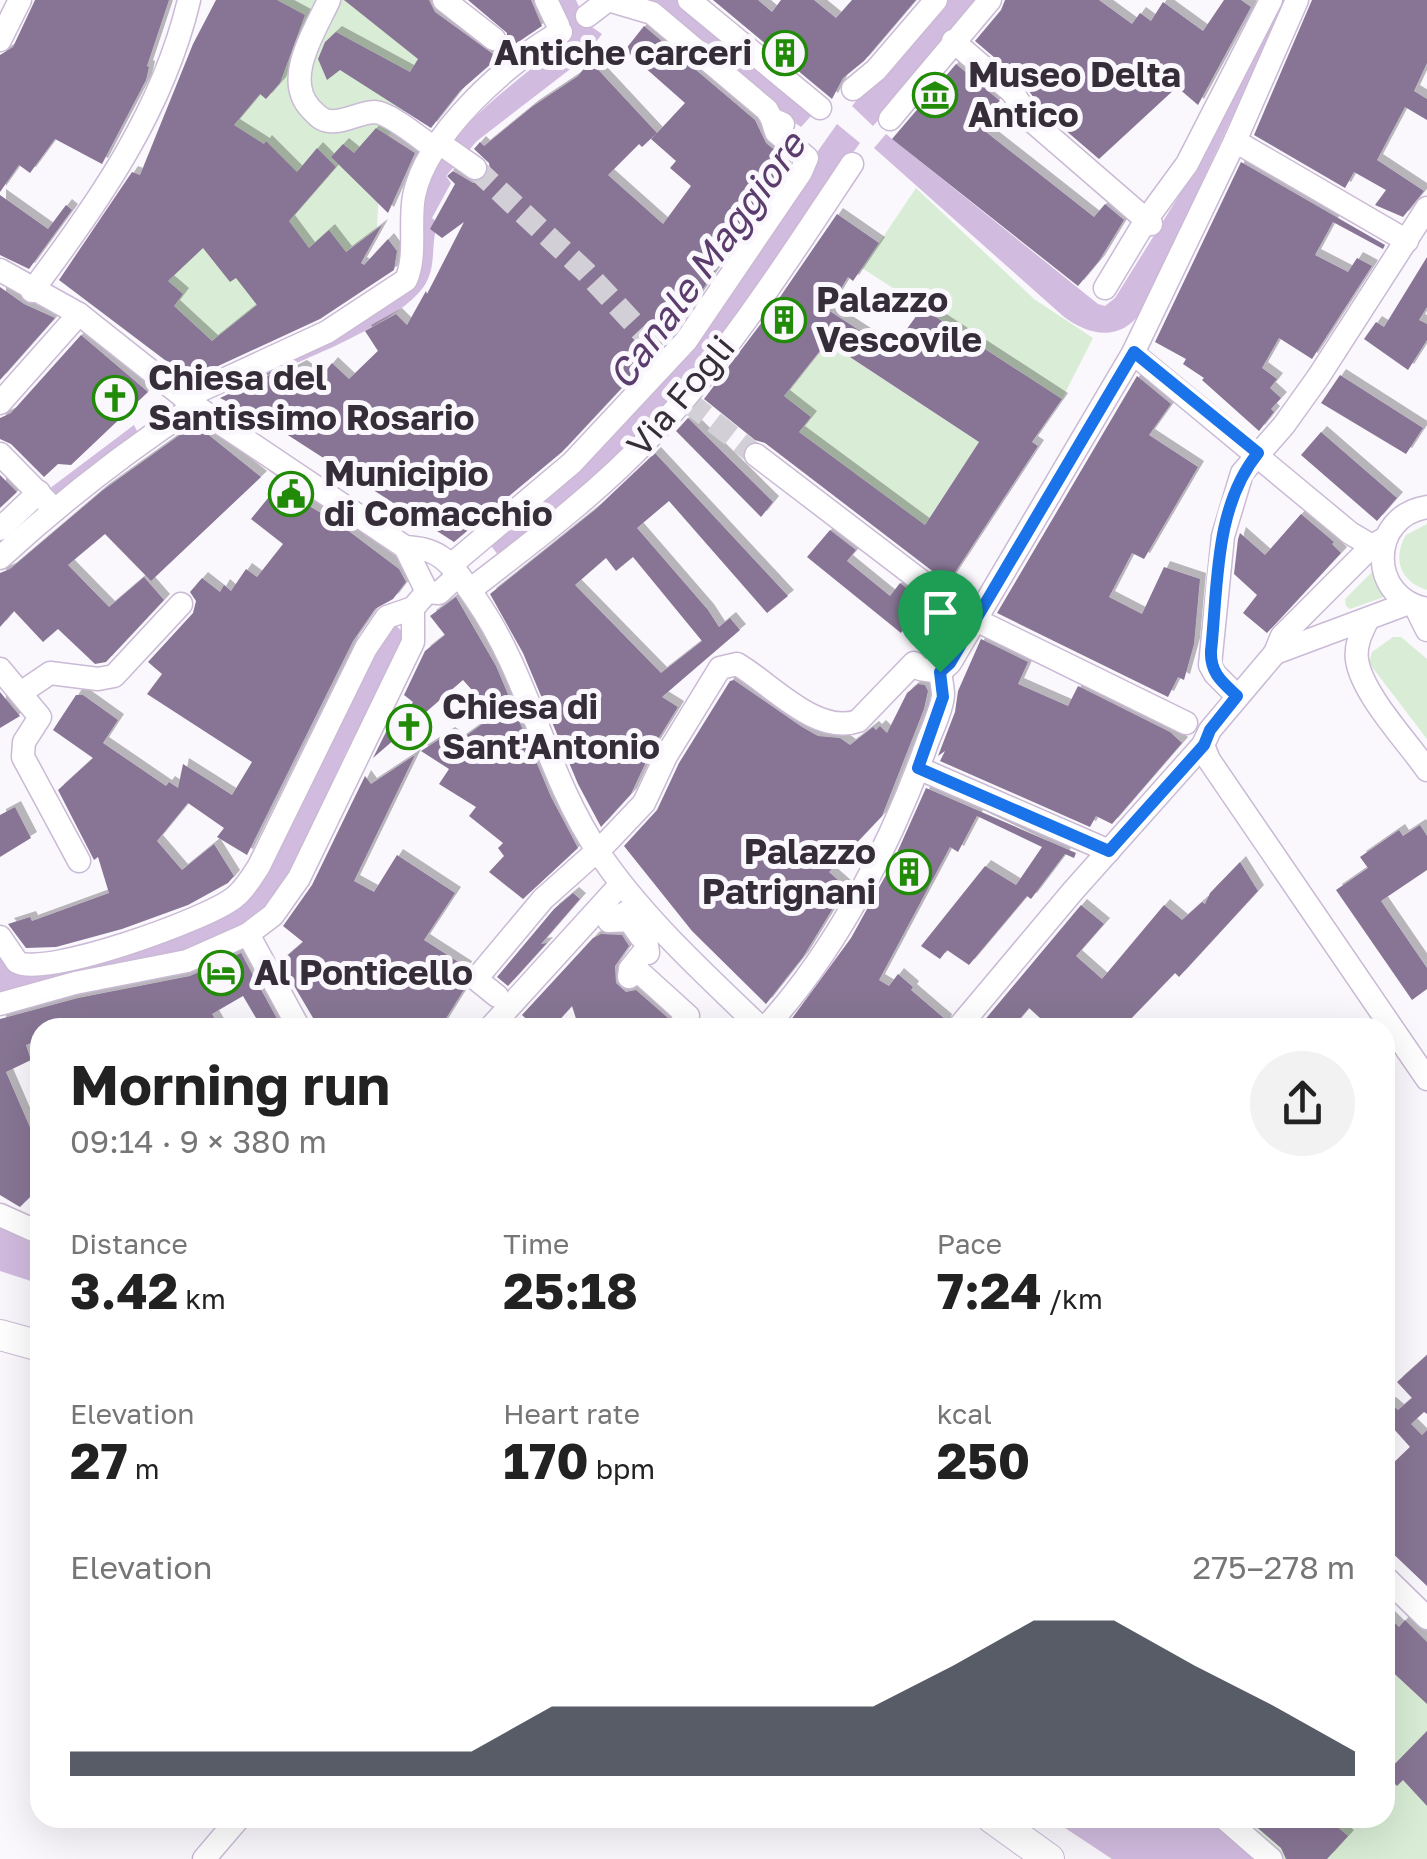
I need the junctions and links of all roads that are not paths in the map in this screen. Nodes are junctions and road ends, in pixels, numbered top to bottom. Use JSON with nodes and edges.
{"nodes":[{"id":1,"x":20,"y":0,"type":"edge"},
{"id":2,"x":189,"y":0,"type":"edge"},
{"id":3,"x":206,"y":0,"type":"edge"},
{"id":4,"x":329,"y":0,"type":"edge"},
{"id":5,"x":444,"y":0,"type":"edge"},
{"id":6,"x":546,"y":0,"type":"edge"},
{"id":7,"x":689,"y":0,"type":"edge"},
{"id":8,"x":936,"y":0,"type":"edge"},
{"id":9,"x":990,"y":0,"type":"edge"},
{"id":10,"x":1271,"y":0,"type":"edge"},
{"id":11,"x":1297,"y":0,"type":"edge"},
{"id":12,"x":587,"y":16,"type":"dead end"},
{"id":13,"x":180,"y":38,"type":"junction"},
{"id":14,"x":494,"y":39,"type":"dead end"},
{"id":15,"x":0,"y":40,"type":"edge"},
{"id":16,"x":953,"y":40,"type":"junction"},
{"id":17,"x":853,"y":89,"type":"dead end"},
{"id":18,"x":1236,"y":101,"type":"junction"},
{"id":19,"x":820,"y":108,"type":"dead end"},
{"id":20,"x":890,"y":119,"type":"dead end"},
{"id":21,"x":1235,"y":141,"type":"junction"},
{"id":22,"x":436,"y":145,"type":"junction"},
{"id":23,"x":852,"y":164,"type":"dead end"},
{"id":24,"x":475,"y":168,"type":"tunnel mouth"},
{"id":25,"x":1427,"y":208,"type":"edge"},
{"id":26,"x":1149,"y":222,"type":"junction"},
{"id":27,"x":1408,"y":241,"type":"junction"},
{"id":28,"x":0,"y":270,"type":"edge"},
{"id":29,"x":1105,"y":288,"type":"dead end"},
{"id":30,"x":32,"y":291,"type":"junction"},
{"id":31,"x":79,"y":314,"type":"junction"},
{"id":32,"x":1134,"y":352,"type":"junction"},
{"id":33,"x":190,"y":402,"type":"junction"},
{"id":34,"x":0,"y":403,"type":"edge"},
{"id":35,"x":1258,"y":453,"type":"junction"},
{"id":36,"x":756,"y":455,"type":"tunnel mouth"},
{"id":37,"x":2,"y":461,"type":"edge"},
{"id":38,"x":46,"y":500,"type":"junction"},
{"id":39,"x":1423,"y":501,"type":"edge"},
{"id":40,"x":0,"y":529,"type":"edge"},
{"id":41,"x":1378,"y":543,"type":"junction"},
{"id":42,"x":404,"y":548,"type":"junction"},
{"id":43,"x":0,"y":558,"type":"edge"},
{"id":44,"x":459,"y":575,"type":"junction"},
{"id":45,"x":942,"y":597,"type":"dead end"},
{"id":46,"x":420,"y":600,"type":"junction"},
{"id":47,"x":181,"y":604,"type":"dead end"},
{"id":48,"x":1417,"y":606,"type":"edge"},
{"id":49,"x":974,"y":619,"type":"junction"},
{"id":50,"x":1367,"y":621,"type":"junction"},
{"id":51,"x":1427,"y":630,"type":"edge"},
{"id":52,"x":1275,"y":654,"type":"junction"},
{"id":53,"x":0,"y":669,"type":"edge"},
{"id":54,"x":940,"y":672,"type":"junction"},
{"id":55,"x":22,"y":692,"type":"junction"},
{"id":56,"x":1237,"y":696,"type":"junction"},
{"id":57,"x":1186,"y":723,"type":"dead end"},
{"id":58,"x":1204,"y":745,"type":"junction"},
{"id":59,"x":918,"y":768,"type":"junction"},
{"id":60,"x":1427,"y":770,"type":"edge"},
{"id":61,"x":1109,"y":851,"type":"junction"},
{"id":62,"x":601,"y":856,"type":"junction"},
{"id":63,"x":78,"y":862,"type":"dead end"},
{"id":64,"x":620,"y":884,"type":"junction"},
{"id":65,"x":248,"y":934,"type":"junction"},
{"id":66,"x":0,"y":937,"type":"edge"},
{"id":67,"x":497,"y":996,"type":"dead end"},
{"id":68,"x":0,"y":1004,"type":"edge"},
{"id":69,"x":294,"y":1018,"type":"edge"},
{"id":70,"x":499,"y":1018,"type":"edge"},
{"id":71,"x":686,"y":1018,"type":"edge"},
{"id":72,"x":730,"y":1018,"type":"edge"},
{"id":73,"x":753,"y":1018,"type":"edge"},
{"id":74,"x":771,"y":1018,"type":"edge"},
{"id":75,"x":967,"y":1018,"type":"edge"},
{"id":76,"x":1385,"y":1018,"type":"edge"},
{"id":77,"x":1395,"y":1033,"type":"edge"},
{"id":78,"x":1427,"y":1079,"type":"edge"},
{"id":79,"x":0,"y":1215,"type":"edge"},
{"id":80,"x":30,"y":1228,"type":"edge"},
{"id":81,"x":0,"y":1335,"type":"edge"},
{"id":82,"x":30,"y":1343,"type":"edge"},
{"id":83,"x":1395,"y":1587,"type":"edge"},
{"id":84,"x":1427,"y":1618,"type":"edge"},
{"id":85,"x":230,"y":1828,"type":"edge"},
{"id":86,"x":1006,"y":1828,"type":"edge"},
{"id":87,"x":1235,"y":1828,"type":"edge"},
{"id":88,"x":204,"y":1859,"type":"edge"},
{"id":89,"x":1048,"y":1859,"type":"edge"},
{"id":90,"x":1271,"y":1859,"type":"edge"}],
"edges":[{"from":1,"to":15,"type":"street"},
{"from":2,"to":13,"type":"street"},
{"from":3,"to":13,"type":"street"},
{"from":4,"to":22,"type":"street"},
{"from":5,"to":14,"type":"street"},
{"from":6,"to":22,"type":"street"},
{"from":7,"to":19,"type":"street"},
{"from":8,"to":17,"type":"street"},
{"from":9,"to":16,"type":"street"},
{"from":10,"to":18,"type":"street"},
{"from":11,"to":18,"type":"street"},
{"from":12,"to":44,"type":"street","name":"Via Fogli"},
{"from":13,"to":30,"type":"street"},
{"from":16,"to":20,"type":"street"},
{"from":16,"to":26,"type":"street"},
{"from":18,"to":21,"type":"street"},
{"from":18,"to":26,"type":"street"},
{"from":21,"to":27,"type":"street"},
{"from":21,"to":32,"type":"street"},
{"from":22,"to":24,"type":"street"},
{"from":22,"to":33,"type":"street"},
{"from":23,"to":44,"type":"street","name":"Via Fogli"},
{"from":25,"to":27,"type":"street"},
{"from":26,"to":29,"type":"street"},
{"from":27,"to":35,"type":"street"},
{"from":28,"to":30,"type":"street"},
{"from":30,"to":31,"type":"street"},
{"from":31,"to":33,"type":"street"},
{"from":31,"to":34,"type":"street"},
{"from":32,"to":35,"type":"street"},
{"from":32,"to":49,"type":"street"},
{"from":33,"to":38,"type":"street"},
{"from":33,"to":42,"type":"street"},
{"from":35,"to":41,"type":"street"},
{"from":35,"to":56,"type":"street"},
{"from":36,"to":45,"type":"street"},
{"from":37,"to":38,"type":"street"},
{"from":38,"to":40,"type":"street"},
{"from":38,"to":43,"type":"street"},
{"from":39,"to":41,"type":"street"},
{"from":41,"to":48,"type":"street"},
{"from":41,"to":52,"type":"street"},
{"from":42,"to":44,"type":"street"},
{"from":42,"to":46,"type":"street"},
{"from":44,"to":46,"type":"street"},
{"from":44,"to":62,"type":"street"},
{"from":46,"to":65,"type":"street"},
{"from":46,"to":66,"type":"street"},
{"from":47,"to":55,"type":"street"},
{"from":48,"to":50,"type":"street"},
{"from":48,"to":51,"type":"street"},
{"from":49,"to":54,"type":"street"},
{"from":49,"to":57,"type":"street"},
{"from":50,"to":52,"type":"street"},
{"from":50,"to":60,"type":"street"},
{"from":52,"to":56,"type":"street"},
{"from":53,"to":55,"type":"street"},
{"from":54,"to":59,"type":"street"},
{"from":54,"to":62,"type":"street"},
{"from":55,"to":63,"type":"street"},
{"from":56,"to":58,"type":"street"},
{"from":58,"to":61,"type":"street"},
{"from":58,"to":76,"type":"street"},
{"from":59,"to":61,"type":"street"},
{"from":59,"to":74,"type":"street"},
{"from":61,"to":75,"type":"street"},
{"from":62,"to":64,"type":"street"},
{"from":62,"to":67,"type":"street"},
{"from":64,"to":70,"type":"street"},
{"from":64,"to":73,"type":"street"},
{"from":65,"to":68,"type":"street"},
{"from":65,"to":69,"type":"street"},
{"from":71,"to":72,"type":"street"},
{"from":77,"to":78,"type":"street"},
{"from":79,"to":80,"type":"street"},
{"from":81,"to":82,"type":"main road"},
{"from":83,"to":84,"type":"street"},
{"from":85,"to":88,"type":"street"},
{"from":86,"to":89,"type":"main road"},
{"from":87,"to":90,"type":"street"}]}
